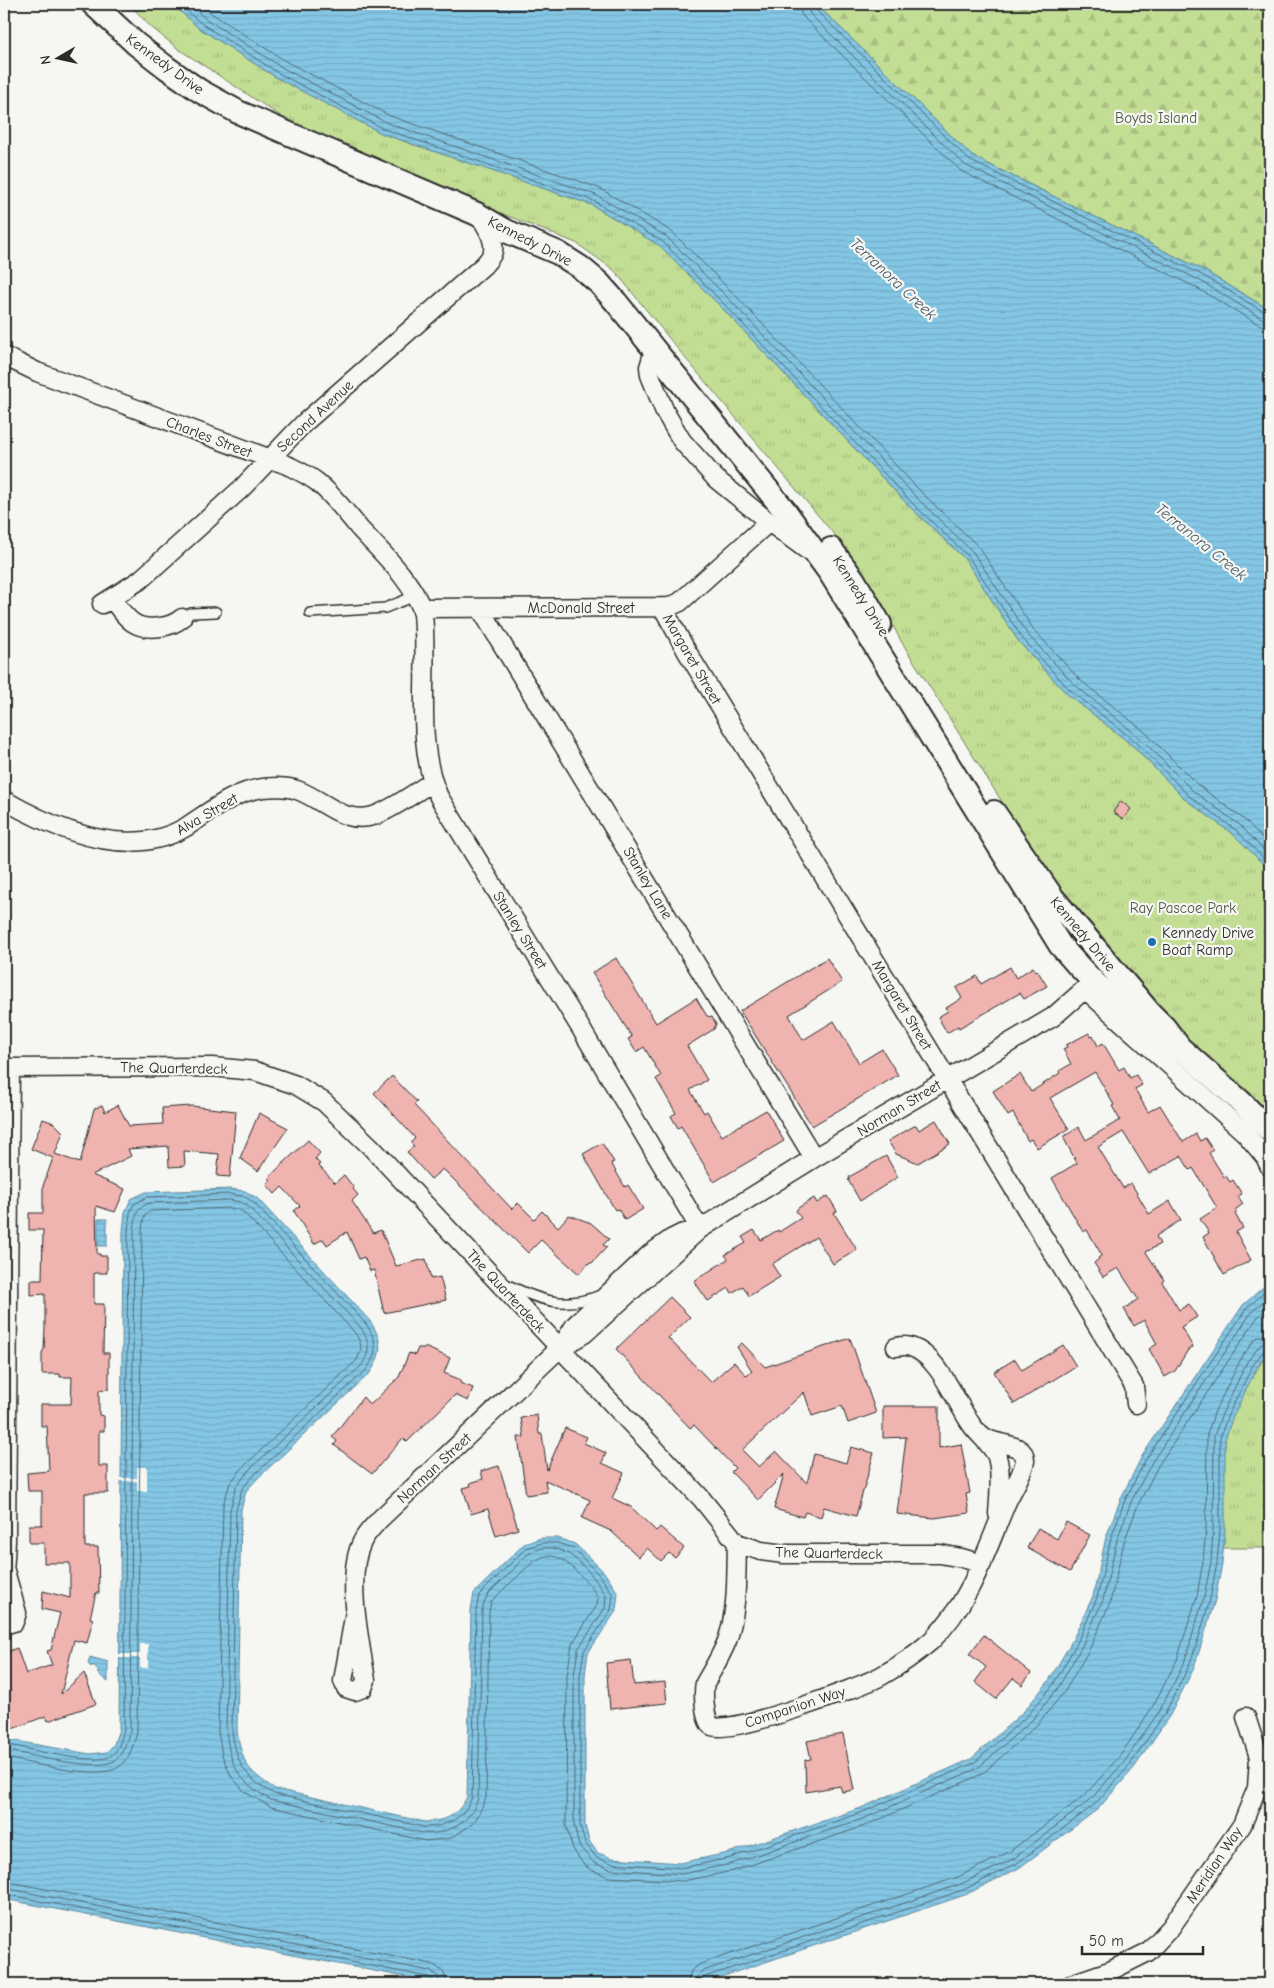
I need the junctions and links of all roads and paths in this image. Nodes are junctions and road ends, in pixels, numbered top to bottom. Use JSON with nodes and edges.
{"nodes":[{"id":1,"x":93,"y":4,"type":"edge"},
{"id":2,"x":115,"y":4,"type":"edge"},
{"id":3,"x":300,"y":137,"type":"junction"},
{"id":4,"x":477,"y":214,"type":"junction"},
{"id":5,"x":654,"y":351,"type":"junction"},
{"id":6,"x":4,"y":356,"type":"edge"},
{"id":7,"x":270,"y":459,"type":"junction"},
{"id":8,"x":769,"y":522,"type":"junction"},
{"id":9,"x":840,"y":588,"type":"junction"},
{"id":10,"x":418,"y":602,"type":"junction"},
{"id":11,"x":480,"y":608,"type":"junction"},
{"id":12,"x":663,"y":608,"type":"junction"},
{"id":13,"x":216,"y":612,"type":"dead end"},
{"id":14,"x":310,"y":613,"type":"dead end"},
{"id":15,"x":182,"y":618,"type":"joint"},
{"id":16,"x":432,"y":782,"type":"junction"},
{"id":17,"x":4,"y":800,"type":"edge"},
{"id":18,"x":1036,"y":874,"type":"junction"},
{"id":19,"x":1089,"y":986,"type":"junction"},
{"id":20,"x":1180,"y":1048,"type":"junction"},
{"id":21,"x":7,"y":1068,"type":"edge"},
{"id":22,"x":946,"y":1080,"type":"junction"},
{"id":23,"x":1270,"y":1131,"type":"edge"},
{"id":24,"x":814,"y":1158,"type":"junction"},
{"id":25,"x":1270,"y":1167,"type":"edge"},
{"id":26,"x":700,"y":1229,"type":"junction"},
{"id":27,"x":492,"y":1276,"type":"junction"},
{"id":28,"x":609,"y":1292,"type":"junction"},
{"id":29,"x":896,"y":1347,"type":"dead end"},
{"id":30,"x":560,"y":1348,"type":"junction"},
{"id":31,"x":1136,"y":1404,"type":"dead end"},
{"id":32,"x":977,"y":1431,"type":"junction"},
{"id":33,"x":994,"y":1534,"type":"junction"},
{"id":34,"x":737,"y":1543,"type":"junction"},
{"id":35,"x":982,"y":1564,"type":"junction"},
{"id":36,"x":4,"y":1572,"type":"edge"},
{"id":37,"x":355,"y":1611,"type":"dead end"},
{"id":38,"x":4,"y":1625,"type":"edge"},
{"id":39,"x":1246,"y":1716,"type":"dead end"},
{"id":40,"x":1071,"y":1984,"type":"edge"}],
"edges":[{"from":1,"to":3,"type":"street","name":"Kennedy Drive"},
{"from":2,"to":3,"type":"street","name":"Kennedy Drive"},
{"from":3,"to":4,"type":"street","name":"Kennedy Drive"},
{"from":4,"to":5,"type":"street","name":"Kennedy Drive"},
{"from":4,"to":7,"type":"street","name":"Second Avenue"},
{"from":4,"to":18,"type":"street","name":"Kennedy Drive"},
{"from":5,"to":8,"type":"street"},
{"from":5,"to":9,"type":"street","name":"Kennedy Drive"},
{"from":6,"to":7,"type":"street","name":"Charles Street"},
{"from":7,"to":10,"type":"street","name":"Charles Street"},
{"from":7,"to":15,"type":"street","name":"Second Avenue"},
{"from":8,"to":9,"type":"street"},
{"from":8,"to":12,"type":"street","name":"McDonald Street"},
{"from":9,"to":19,"type":"street","name":"Kennedy Drive"},
{"from":10,"to":11,"type":"street","name":"McDonald Street"},
{"from":10,"to":14,"type":"lane","name":"McDonald Street"},
{"from":10,"to":16,"type":"street","name":"Stanley Street"},
{"from":11,"to":12,"type":"street","name":"McDonald Street"},
{"from":11,"to":24,"type":"street","name":"Stanley Lane"},
{"from":12,"to":22,"type":"street","name":"Margaret Street"},
{"from":13,"to":15,"type":"lane"},
{"from":16,"to":17,"type":"street","name":"Alva Street"},
{"from":16,"to":26,"type":"street","name":"Stanley Street"},
{"from":18,"to":19,"type":"street"},
{"from":18,"to":20,"type":"street","name":"Kennedy Drive"},
{"from":19,"to":20,"type":"street","name":"Kennedy Drive"},
{"from":19,"to":22,"type":"street","name":"Norman Street"},
{"from":19,"to":25,"type":"street"},
{"from":20,"to":23,"type":"street","name":"Kennedy Drive"},
{"from":21,"to":27,"type":"street","name":"The Quarterdeck"},
{"from":21,"to":36,"type":"street"},
{"from":22,"to":24,"type":"street","name":"Norman Street"},
{"from":22,"to":31,"type":"street","name":"Margaret Street"},
{"from":24,"to":26,"type":"street","name":"Norman Street"},
{"from":26,"to":28,"type":"street","name":"Norman Street"},
{"from":26,"to":30,"type":"street","name":"Norman Street"},
{"from":27,"to":28,"type":"lane"},
{"from":27,"to":30,"type":"street","name":"The Quarterdeck"},
{"from":28,"to":30,"type":"street","name":"Norman Street"},
{"from":29,"to":32,"type":"street","name":"Companion Way"},
{"from":30,"to":34,"type":"street","name":"The Quarterdeck"},
{"from":30,"to":37,"type":"street","name":"Norman Street"},
{"from":32,"to":33,"type":"street","name":"Companion Way"},
{"from":32,"to":33,"type":"street","name":"Companion Way"},
{"from":33,"to":35,"type":"street","name":"Companion Way"},
{"from":34,"to":35,"type":"street","name":"The Quarterdeck"},
{"from":34,"to":35,"type":"street","name":"Companion Way"},
{"from":36,"to":38,"type":"street"},
{"from":39,"to":40,"type":"street","name":"Meridian Way"}]}
